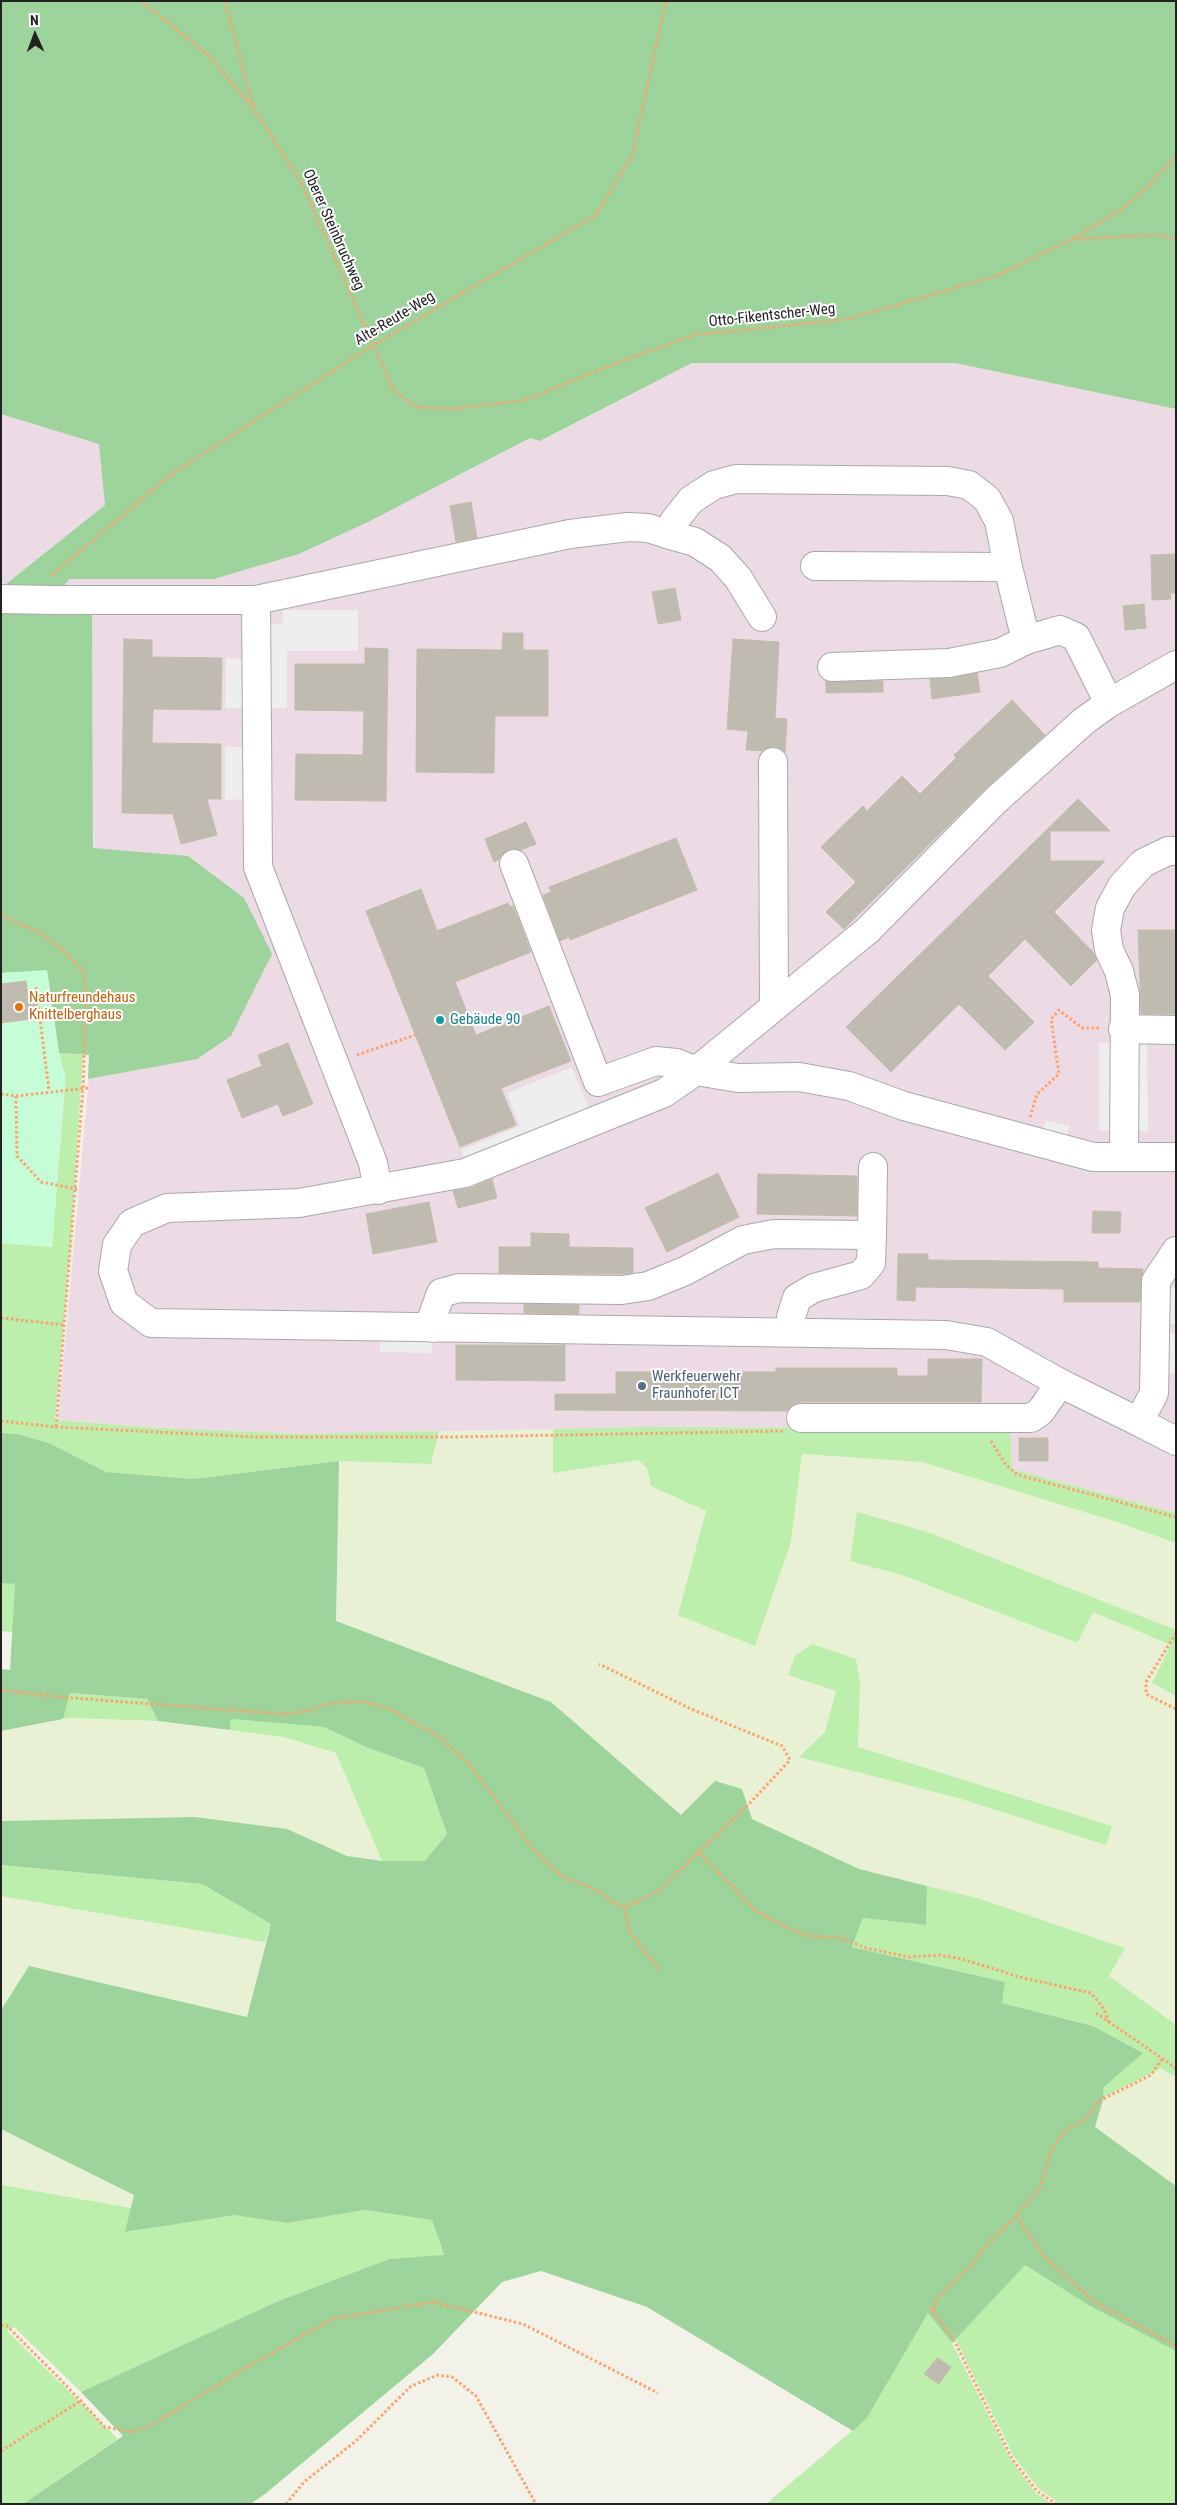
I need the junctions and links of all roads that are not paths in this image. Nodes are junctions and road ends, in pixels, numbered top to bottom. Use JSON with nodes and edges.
{"nodes":[{"id":1,"x":667,"y":534,"type":"junction"},
{"id":2,"x":816,"y":566,"type":"dead end"},
{"id":3,"x":1008,"y":567,"type":"junction"},
{"id":4,"x":1,"y":599,"type":"edge"},
{"id":5,"x":256,"y":600,"type":"junction"},
{"id":6,"x":762,"y":617,"type":"dead end"},
{"id":7,"x":1026,"y":640,"type":"junction"},
{"id":8,"x":1176,"y":665,"type":"edge"},
{"id":9,"x":832,"y":667,"type":"dead end"},
{"id":10,"x":1109,"y":703,"type":"junction"},
{"id":11,"x":773,"y":762,"type":"dead end"},
{"id":12,"x":1176,"y":851,"type":"edge"},
{"id":13,"x":514,"y":864,"type":"dead end"},
{"id":14,"x":774,"y":1007,"type":"junction"},
{"id":15,"x":1123,"y":1028,"type":"junction"},
{"id":16,"x":1176,"y":1030,"type":"edge"},
{"id":17,"x":696,"y":1072,"type":"junction"},
{"id":18,"x":1124,"y":1157,"type":"junction"},
{"id":19,"x":1176,"y":1157,"type":"edge"},
{"id":20,"x":873,"y":1167,"type":"dead end"},
{"id":21,"x":378,"y":1190,"type":"junction"},
{"id":22,"x":872,"y":1235,"type":"junction"},
{"id":23,"x":1176,"y":1251,"type":"edge"},
{"id":24,"x":433,"y":1328,"type":"junction"},
{"id":25,"x":790,"y":1332,"type":"junction"},
{"id":26,"x":1060,"y":1383,"type":"junction"},
{"id":27,"x":1139,"y":1422,"type":"junction"},
{"id":28,"x":793,"y":1425,"type":"road end"},
{"id":29,"x":1176,"y":1441,"type":"edge"}],
"edges":[{"from":1,"to":3,"type":"street"},
{"from":1,"to":5,"type":"street"},
{"from":1,"to":6,"type":"street"},
{"from":2,"to":3,"type":"street"},
{"from":3,"to":7,"type":"street"},
{"from":4,"to":5,"type":"street","bridge":true},
{"from":5,"to":21,"type":"street"},
{"from":7,"to":9,"type":"street"},
{"from":7,"to":10,"type":"street"},
{"from":8,"to":10,"type":"street"},
{"from":10,"to":14,"type":"street"},
{"from":11,"to":14,"type":"street"},
{"from":12,"to":15,"type":"street"},
{"from":13,"to":17,"type":"street"},
{"from":14,"to":17,"type":"street"},
{"from":15,"to":16,"type":"street"},
{"from":15,"to":18,"type":"street"},
{"from":17,"to":18,"type":"street"},
{"from":17,"to":21,"type":"street"},
{"from":18,"to":19,"type":"street"},
{"from":20,"to":22,"type":"street"},
{"from":21,"to":24,"type":"street"},
{"from":22,"to":24,"type":"street"},
{"from":22,"to":25,"type":"street"},
{"from":23,"to":27,"type":"street"},
{"from":24,"to":25,"type":"street"},
{"from":25,"to":26,"type":"street"},
{"from":26,"to":27,"type":"street"},
{"from":26,"to":28,"type":"street"},
{"from":27,"to":29,"type":"street"}]}
